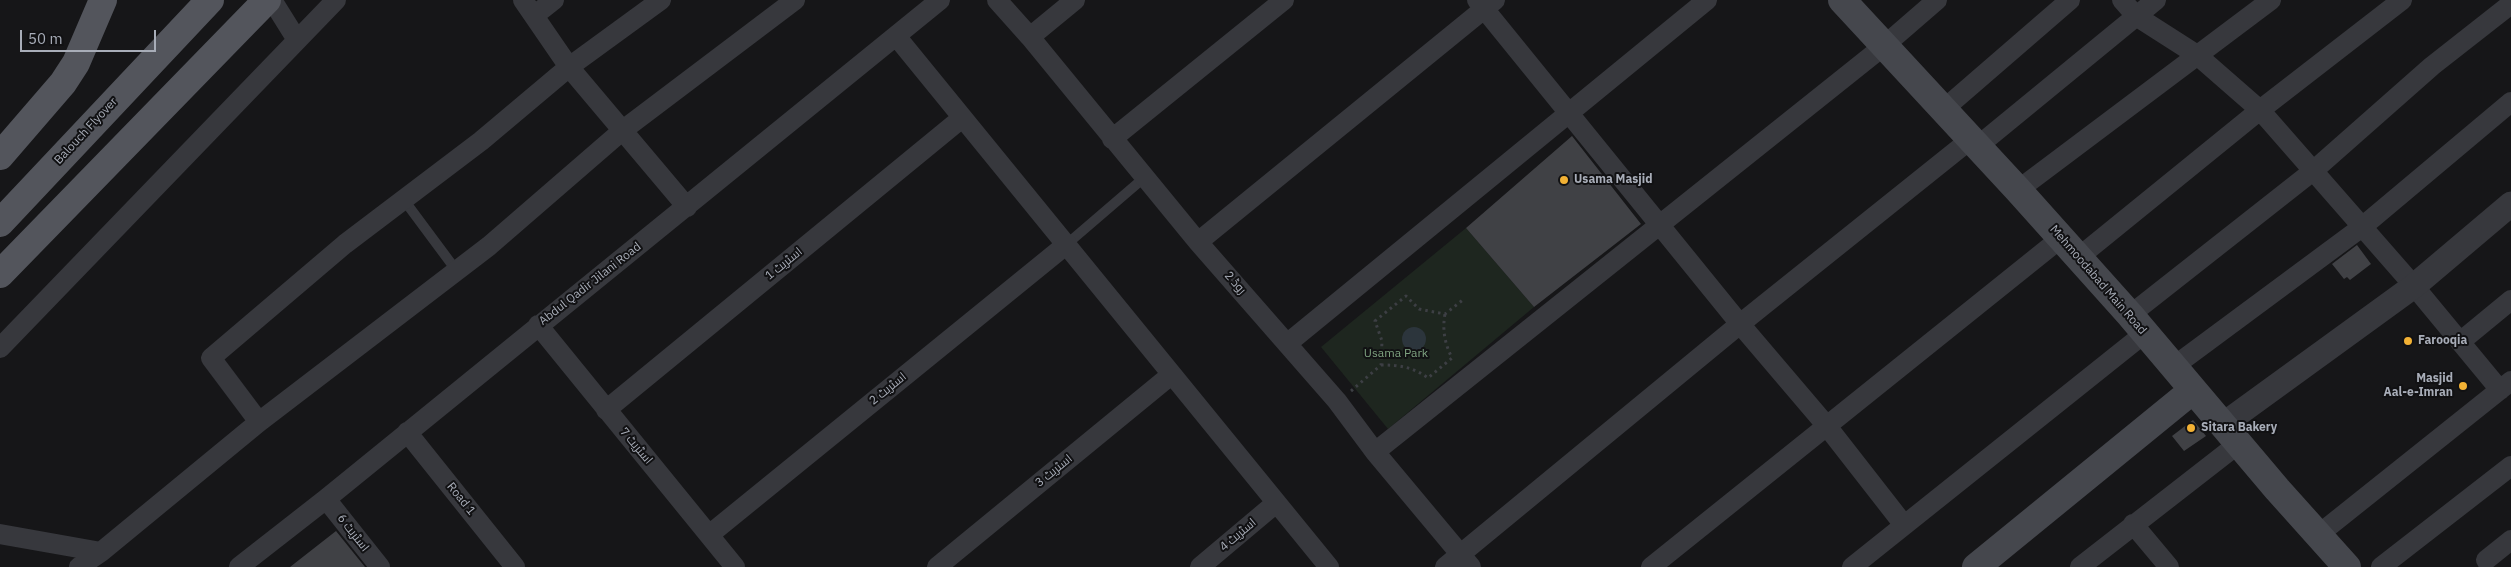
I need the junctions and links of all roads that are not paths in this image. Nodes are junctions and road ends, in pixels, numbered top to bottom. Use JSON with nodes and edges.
{"nodes":[{"id":1,"x":103,"y":0,"type":"edge"},
{"id":2,"x":192,"y":0,"type":"edge"},
{"id":3,"x":210,"y":0,"type":"edge"},
{"id":4,"x":267,"y":0,"type":"edge"},
{"id":5,"x":272,"y":0,"type":"edge"},
{"id":6,"x":336,"y":0,"type":"edge"},
{"id":7,"x":554,"y":0,"type":"edge"},
{"id":8,"x":662,"y":0,"type":"edge"},
{"id":9,"x":940,"y":0,"type":"edge"},
{"id":10,"x":997,"y":0,"type":"edge"},
{"id":11,"x":1075,"y":0,"type":"edge"},
{"id":12,"x":1284,"y":0,"type":"edge"},
{"id":13,"x":1707,"y":0,"type":"edge"},
{"id":14,"x":1842,"y":0,"type":"edge"},
{"id":15,"x":1937,"y":0,"type":"edge"},
{"id":16,"x":2070,"y":0,"type":"edge"},
{"id":17,"x":2122,"y":0,"type":"edge"},
{"id":18,"x":2156,"y":0,"type":"edge"},
{"id":19,"x":2271,"y":0,"type":"edge"},
{"id":20,"x":2402,"y":0,"type":"edge"},
{"id":21,"x":789,"y":2,"type":"edge"},
{"id":22,"x":1485,"y":3,"type":"edge"},
{"id":23,"x":2511,"y":4,"type":"edge"},
{"id":24,"x":529,"y":8,"type":"edge"},
{"id":25,"x":2136,"y":16,"type":"junction"},
{"id":26,"x":896,"y":36,"type":"junction"},
{"id":27,"x":1030,"y":37,"type":"junction"},
{"id":28,"x":172,"y":40,"type":"junction"},
{"id":29,"x":297,"y":40,"type":"junction"},
{"id":30,"x":1885,"y":45,"type":"junction"},
{"id":31,"x":2198,"y":55,"type":"junction"},
{"id":32,"x":569,"y":67,"type":"junction"},
{"id":33,"x":2511,"y":102,"type":"edge"},
{"id":34,"x":1944,"y":109,"type":"junction"},
{"id":35,"x":2260,"y":110,"type":"junction"},
{"id":36,"x":1568,"y":112,"type":"junction"},
{"id":37,"x":962,"y":118,"type":"junction"},
{"id":38,"x":624,"y":130,"type":"junction"},
{"id":39,"x":1112,"y":138,"type":"junction"},
{"id":40,"x":1975,"y":142,"type":"junction"},
{"id":41,"x":0,"y":156,"type":"edge"},
{"id":42,"x":2313,"y":171,"type":"junction"},
{"id":43,"x":1145,"y":176,"type":"junction"},
{"id":44,"x":2018,"y":190,"type":"junction"},
{"id":45,"x":404,"y":200,"type":"junction"},
{"id":46,"x":2511,"y":204,"type":"edge"},
{"id":47,"x":687,"y":207,"type":"junction"},
{"id":48,"x":0,"y":223,"type":"edge"},
{"id":49,"x":1659,"y":226,"type":"junction"},
{"id":50,"x":2362,"y":227,"type":"junction"},
{"id":51,"x":1198,"y":242,"type":"junction"},
{"id":52,"x":1067,"y":244,"type":"junction"},
{"id":53,"x":2070,"y":248,"type":"junction"},
{"id":54,"x":456,"y":270,"type":"junction"},
{"id":55,"x":0,"y":274,"type":"edge"},
{"id":56,"x":2414,"y":286,"type":"junction"},
{"id":57,"x":2511,"y":300,"type":"edge"},
{"id":58,"x":1740,"y":324,"type":"junction"},
{"id":59,"x":2137,"y":324,"type":"junction"},
{"id":60,"x":538,"y":325,"type":"junction"},
{"id":61,"x":2460,"y":342,"type":"junction"},
{"id":62,"x":1288,"y":343,"type":"junction"},
{"id":63,"x":0,"y":348,"type":"edge"},
{"id":64,"x":2173,"y":367,"type":"junction"},
{"id":65,"x":1171,"y":375,"type":"junction"},
{"id":66,"x":2505,"y":385,"type":"edge"},
{"id":67,"x":2193,"y":390,"type":"junction"},
{"id":68,"x":606,"y":410,"type":"junction"},
{"id":69,"x":259,"y":422,"type":"junction"},
{"id":70,"x":1826,"y":425,"type":"junction"},
{"id":71,"x":407,"y":432,"type":"junction"},
{"id":72,"x":2231,"y":434,"type":"junction"},
{"id":73,"x":1375,"y":452,"type":"junction"},
{"id":74,"x":2511,"y":466,"type":"edge"},
{"id":75,"x":326,"y":499,"type":"junction"},
{"id":76,"x":1276,"y":503,"type":"junction"},
{"id":77,"x":2133,"y":524,"type":"junction"},
{"id":78,"x":1904,"y":525,"type":"junction"},
{"id":79,"x":0,"y":534,"type":"edge"},
{"id":80,"x":2318,"y":534,"type":"junction"},
{"id":81,"x":709,"y":535,"type":"junction"},
{"id":82,"x":2511,"y":540,"type":"edge"},
{"id":83,"x":101,"y":552,"type":"junction"},
{"id":84,"x":2511,"y":556,"type":"edge"},
{"id":85,"x":1466,"y":561,"type":"edge"},
{"id":86,"x":79,"y":567,"type":"edge"},
{"id":87,"x":239,"y":567,"type":"edge"},
{"id":88,"x":380,"y":567,"type":"edge"},
{"id":89,"x":515,"y":567,"type":"edge"},
{"id":90,"x":735,"y":567,"type":"edge"},
{"id":91,"x":937,"y":567,"type":"edge"},
{"id":92,"x":1200,"y":567,"type":"edge"},
{"id":93,"x":1329,"y":567,"type":"edge"},
{"id":94,"x":1445,"y":567,"type":"edge"},
{"id":95,"x":1651,"y":567,"type":"edge"},
{"id":96,"x":1852,"y":567,"type":"edge"},
{"id":97,"x":1976,"y":567,"type":"edge"},
{"id":98,"x":2080,"y":567,"type":"edge"},
{"id":99,"x":2169,"y":567,"type":"edge"},
{"id":100,"x":2347,"y":567,"type":"edge"},
{"id":101,"x":2382,"y":567,"type":"edge"}],
"edges":[{"from":1,"to":41,"type":"main road"},
{"from":2,"to":28,"type":"main road"},
{"from":3,"to":28,"type":"main road","name":"Balouch Flyover"},
{"from":4,"to":55,"type":"main road"},
{"from":5,"to":29,"type":"street"},
{"from":6,"to":29,"type":"street"},
{"from":7,"to":24,"type":"street"},
{"from":8,"to":32,"type":"street"},
{"from":9,"to":26,"type":"street","name":"Abdul Qadir Jilani Road"},
{"from":10,"to":27,"type":"street","name":"روڈ 2"},
{"from":11,"to":27,"type":"street"},
{"from":12,"to":39,"type":"street"},
{"from":13,"to":36,"type":"street"},
{"from":14,"to":30,"type":"main road","name":"Mehmoodabad Main Road"},
{"from":15,"to":30,"type":"street"},
{"from":16,"to":34,"type":"street"},
{"from":17,"to":25,"type":"street"},
{"from":18,"to":25,"type":"street"},
{"from":19,"to":31,"type":"street"},
{"from":20,"to":35,"type":"street"},
{"from":21,"to":38,"type":"street"},
{"from":22,"to":36,"type":"street"},
{"from":22,"to":51,"type":"street"},
{"from":23,"to":42,"type":"street"},
{"from":24,"to":32,"type":"street"},
{"from":25,"to":31,"type":"street"},
{"from":25,"to":40,"type":"street"},
{"from":26,"to":37,"type":"street"},
{"from":26,"to":47,"type":"street","name":"Abdul Qadir Jilani Road"},
{"from":27,"to":39,"type":"street","name":"روڈ 2"},
{"from":28,"to":48,"type":"main road","name":"Balouch Flyover"},
{"from":29,"to":63,"type":"street"},
{"from":30,"to":34,"type":"main road","name":"Mehmoodabad Main Road"},
{"from":30,"to":49,"type":"street"},
{"from":31,"to":35,"type":"street"},
{"from":31,"to":44,"type":"street"},
{"from":32,"to":38,"type":"street"},
{"from":32,"to":45,"type":"street"},
{"from":33,"to":50,"type":"street"},
{"from":34,"to":40,"type":"main road","name":"Mehmoodabad Main Road"},
{"from":35,"to":42,"type":"street"},
{"from":35,"to":53,"type":"street"},
{"from":36,"to":49,"type":"street"},
{"from":36,"to":62,"type":"street"},
{"from":37,"to":52,"type":"street"},
{"from":37,"to":68,"type":"street","name":"اسٹریٹ 1"},
{"from":38,"to":47,"type":"street"},
{"from":38,"to":54,"type":"street"},
{"from":39,"to":43,"type":"street","name":"روڈ 2"},
{"from":40,"to":44,"type":"main road","name":"Mehmoodabad Main Road"},
{"from":40,"to":58,"type":"street"},
{"from":42,"to":50,"type":"street"},
{"from":42,"to":59,"type":"street"},
{"from":43,"to":51,"type":"street","name":"روڈ 2"},
{"from":43,"to":52,"type":"lane"},
{"from":44,"to":53,"type":"main road","name":"Mehmoodabad Main Road"},
{"from":45,"to":54,"type":"lane"},
{"from":45,"to":69,"type":"street"},
{"from":46,"to":56,"type":"street"},
{"from":47,"to":60,"type":"street","name":"Abdul Qadir Jilani Road"},
{"from":49,"to":58,"type":"street"},
{"from":49,"to":73,"type":"street"},
{"from":50,"to":56,"type":"street"},
{"from":50,"to":64,"type":"street"},
{"from":51,"to":62,"type":"street","name":"روڈ 2"},
{"from":52,"to":65,"type":"street"},
{"from":52,"to":81,"type":"street","name":"اسٹریٹ 2"},
{"from":53,"to":59,"type":"main road","name":"Mehmoodabad Main Road"},
{"from":53,"to":70,"type":"street"},
{"from":54,"to":69,"type":"street"},
{"from":56,"to":61,"type":"street"},
{"from":56,"to":72,"type":"street"},
{"from":57,"to":61,"type":"street"},
{"from":58,"to":70,"type":"street"},
{"from":58,"to":85,"type":"street"},
{"from":59,"to":64,"type":"main road","name":"Mehmoodabad Main Road"},
{"from":59,"to":78,"type":"street"},
{"from":60,"to":68,"type":"street","name":"اسٹریٹ 7"},
{"from":60,"to":71,"type":"street","name":"Abdul Qadir Jilani Road"},
{"from":61,"to":66,"type":"street"},
{"from":62,"to":73,"type":"street","name":"روڈ 2"},
{"from":64,"to":67,"type":"main road","name":"Mehmoodabad Main Road"},
{"from":65,"to":76,"type":"street"},
{"from":65,"to":91,"type":"street","name":"اسٹریٹ 3"},
{"from":66,"to":80,"type":"street"},
{"from":67,"to":72,"type":"main road","name":"Mehmoodabad Main Road"},
{"from":67,"to":97,"type":"main road"},
{"from":68,"to":81,"type":"street","name":"اسٹریٹ 7"},
{"from":69,"to":83,"type":"street"},
{"from":70,"to":78,"type":"street"},
{"from":70,"to":95,"type":"street"},
{"from":71,"to":75,"type":"street","name":"Abdul Qadir Jilani Road"},
{"from":71,"to":89,"type":"street","name":"Road 1"},
{"from":72,"to":77,"type":"street"},
{"from":72,"to":80,"type":"main road","name":"Mehmoodabad Main Road"},
{"from":73,"to":85,"type":"street","name":"روڈ 2"},
{"from":74,"to":101,"type":"street"},
{"from":75,"to":87,"type":"street","name":"Abdul Qadir Jilani Road"},
{"from":75,"to":88,"type":"street","name":"اسٹریٹ 6"},
{"from":76,"to":92,"type":"street","name":"اسٹریٹ 4"},
{"from":76,"to":93,"type":"street"},
{"from":77,"to":98,"type":"street"},
{"from":77,"to":99,"type":"street"},
{"from":78,"to":96,"type":"street"},
{"from":79,"to":83,"type":"street"},
{"from":80,"to":100,"type":"main road","name":"Mehmoodabad Main Road"},
{"from":81,"to":90,"type":"street","name":"اسٹریٹ 7"},
{"from":82,"to":84,"type":"street"},
{"from":83,"to":86,"type":"street"},
{"from":85,"to":94,"type":"street"}]}
